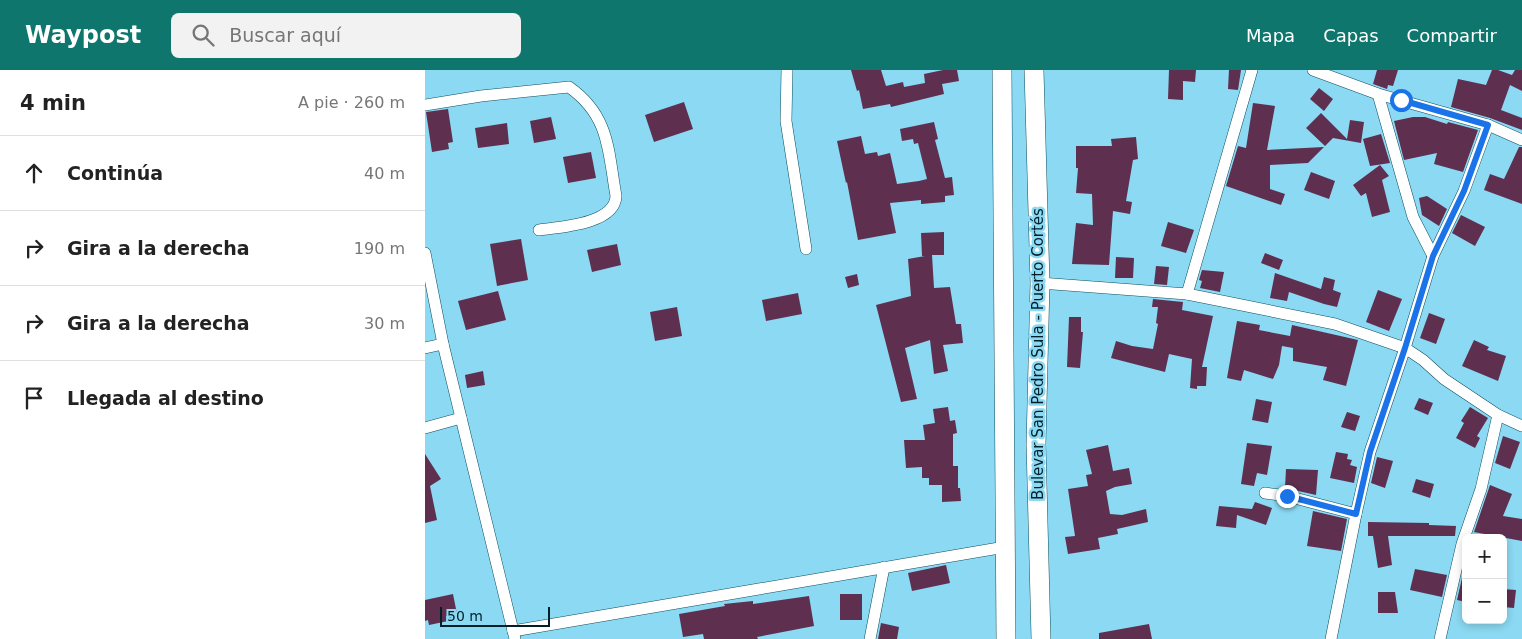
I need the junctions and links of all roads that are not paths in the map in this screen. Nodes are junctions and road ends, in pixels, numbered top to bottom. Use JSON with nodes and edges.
{"nodes":[{"id":1,"x":787,"y":70,"type":"edge"},
{"id":2,"x":1002,"y":70,"type":"edge"},
{"id":3,"x":1034,"y":70,"type":"edge"},
{"id":4,"x":1252,"y":70,"type":"edge"},
{"id":5,"x":1313,"y":70,"type":"edge"},
{"id":6,"x":1378,"y":94,"type":"junction"},
{"id":7,"x":425,"y":105,"type":"edge"},
{"id":8,"x":1488,"y":125,"type":"junction"},
{"id":9,"x":1522,"y":140,"type":"edge"},
{"id":10,"x":539,"y":230,"type":"dead end"},
{"id":11,"x":806,"y":249,"type":"dead end"},
{"id":12,"x":425,"y":254,"type":"edge"},
{"id":13,"x":1433,"y":256,"type":"junction"},
{"id":14,"x":1041,"y":283,"type":"junction"},
{"id":15,"x":1187,"y":294,"type":"junction"},
{"id":16,"x":443,"y":344,"type":"junction"},
{"id":17,"x":425,"y":348,"type":"edge"},
{"id":18,"x":1405,"y":348,"type":"junction"},
{"id":19,"x":1498,"y":415,"type":"junction"},
{"id":20,"x":461,"y":418,"type":"junction"},
{"id":21,"x":1522,"y":426,"type":"edge"},
{"id":22,"x":425,"y":428,"type":"edge"},
{"id":23,"x":1265,"y":493,"type":"dead end"},
{"id":24,"x":1356,"y":514,"type":"junction"},
{"id":25,"x":1005,"y":546,"type":"junction"},
{"id":26,"x":884,"y":567,"type":"junction"},
{"id":27,"x":514,"y":635,"type":"edge"},
{"id":28,"x":869,"y":639,"type":"edge"},
{"id":29,"x":1006,"y":639,"type":"edge"},
{"id":30,"x":1041,"y":639,"type":"edge"},
{"id":31,"x":1331,"y":639,"type":"edge"},
{"id":32,"x":1440,"y":639,"type":"edge"}],
"edges":[{"from":1,"to":11,"type":"street"},
{"from":2,"to":25,"type":"highway"},
{"from":3,"to":14,"type":"highway","name":"Bulevar San Pedro Sula - Puerto Cortés"},
{"from":4,"to":15,"type":"street"},
{"from":5,"to":6,"type":"street"},
{"from":6,"to":8,"type":"street"},
{"from":6,"to":13,"type":"street"},
{"from":7,"to":10,"type":"street"},
{"from":8,"to":9,"type":"street"},
{"from":8,"to":13,"type":"street"},
{"from":12,"to":16,"type":"street"},
{"from":13,"to":18,"type":"street"},
{"from":14,"to":15,"type":"street"},
{"from":14,"to":30,"type":"highway","name":"Bulevar San Pedro Sula - Puerto Cortés"},
{"from":15,"to":18,"type":"street"},
{"from":16,"to":17,"type":"street"},
{"from":16,"to":20,"type":"street"},
{"from":18,"to":19,"type":"street"},
{"from":18,"to":24,"type":"street"},
{"from":19,"to":21,"type":"street"},
{"from":19,"to":32,"type":"street"},
{"from":20,"to":22,"type":"street"},
{"from":20,"to":27,"type":"street"},
{"from":23,"to":24,"type":"street"},
{"from":24,"to":31,"type":"street"},
{"from":25,"to":26,"type":"street"},
{"from":25,"to":29,"type":"highway"},
{"from":26,"to":27,"type":"street"},
{"from":26,"to":28,"type":"street"}]}
